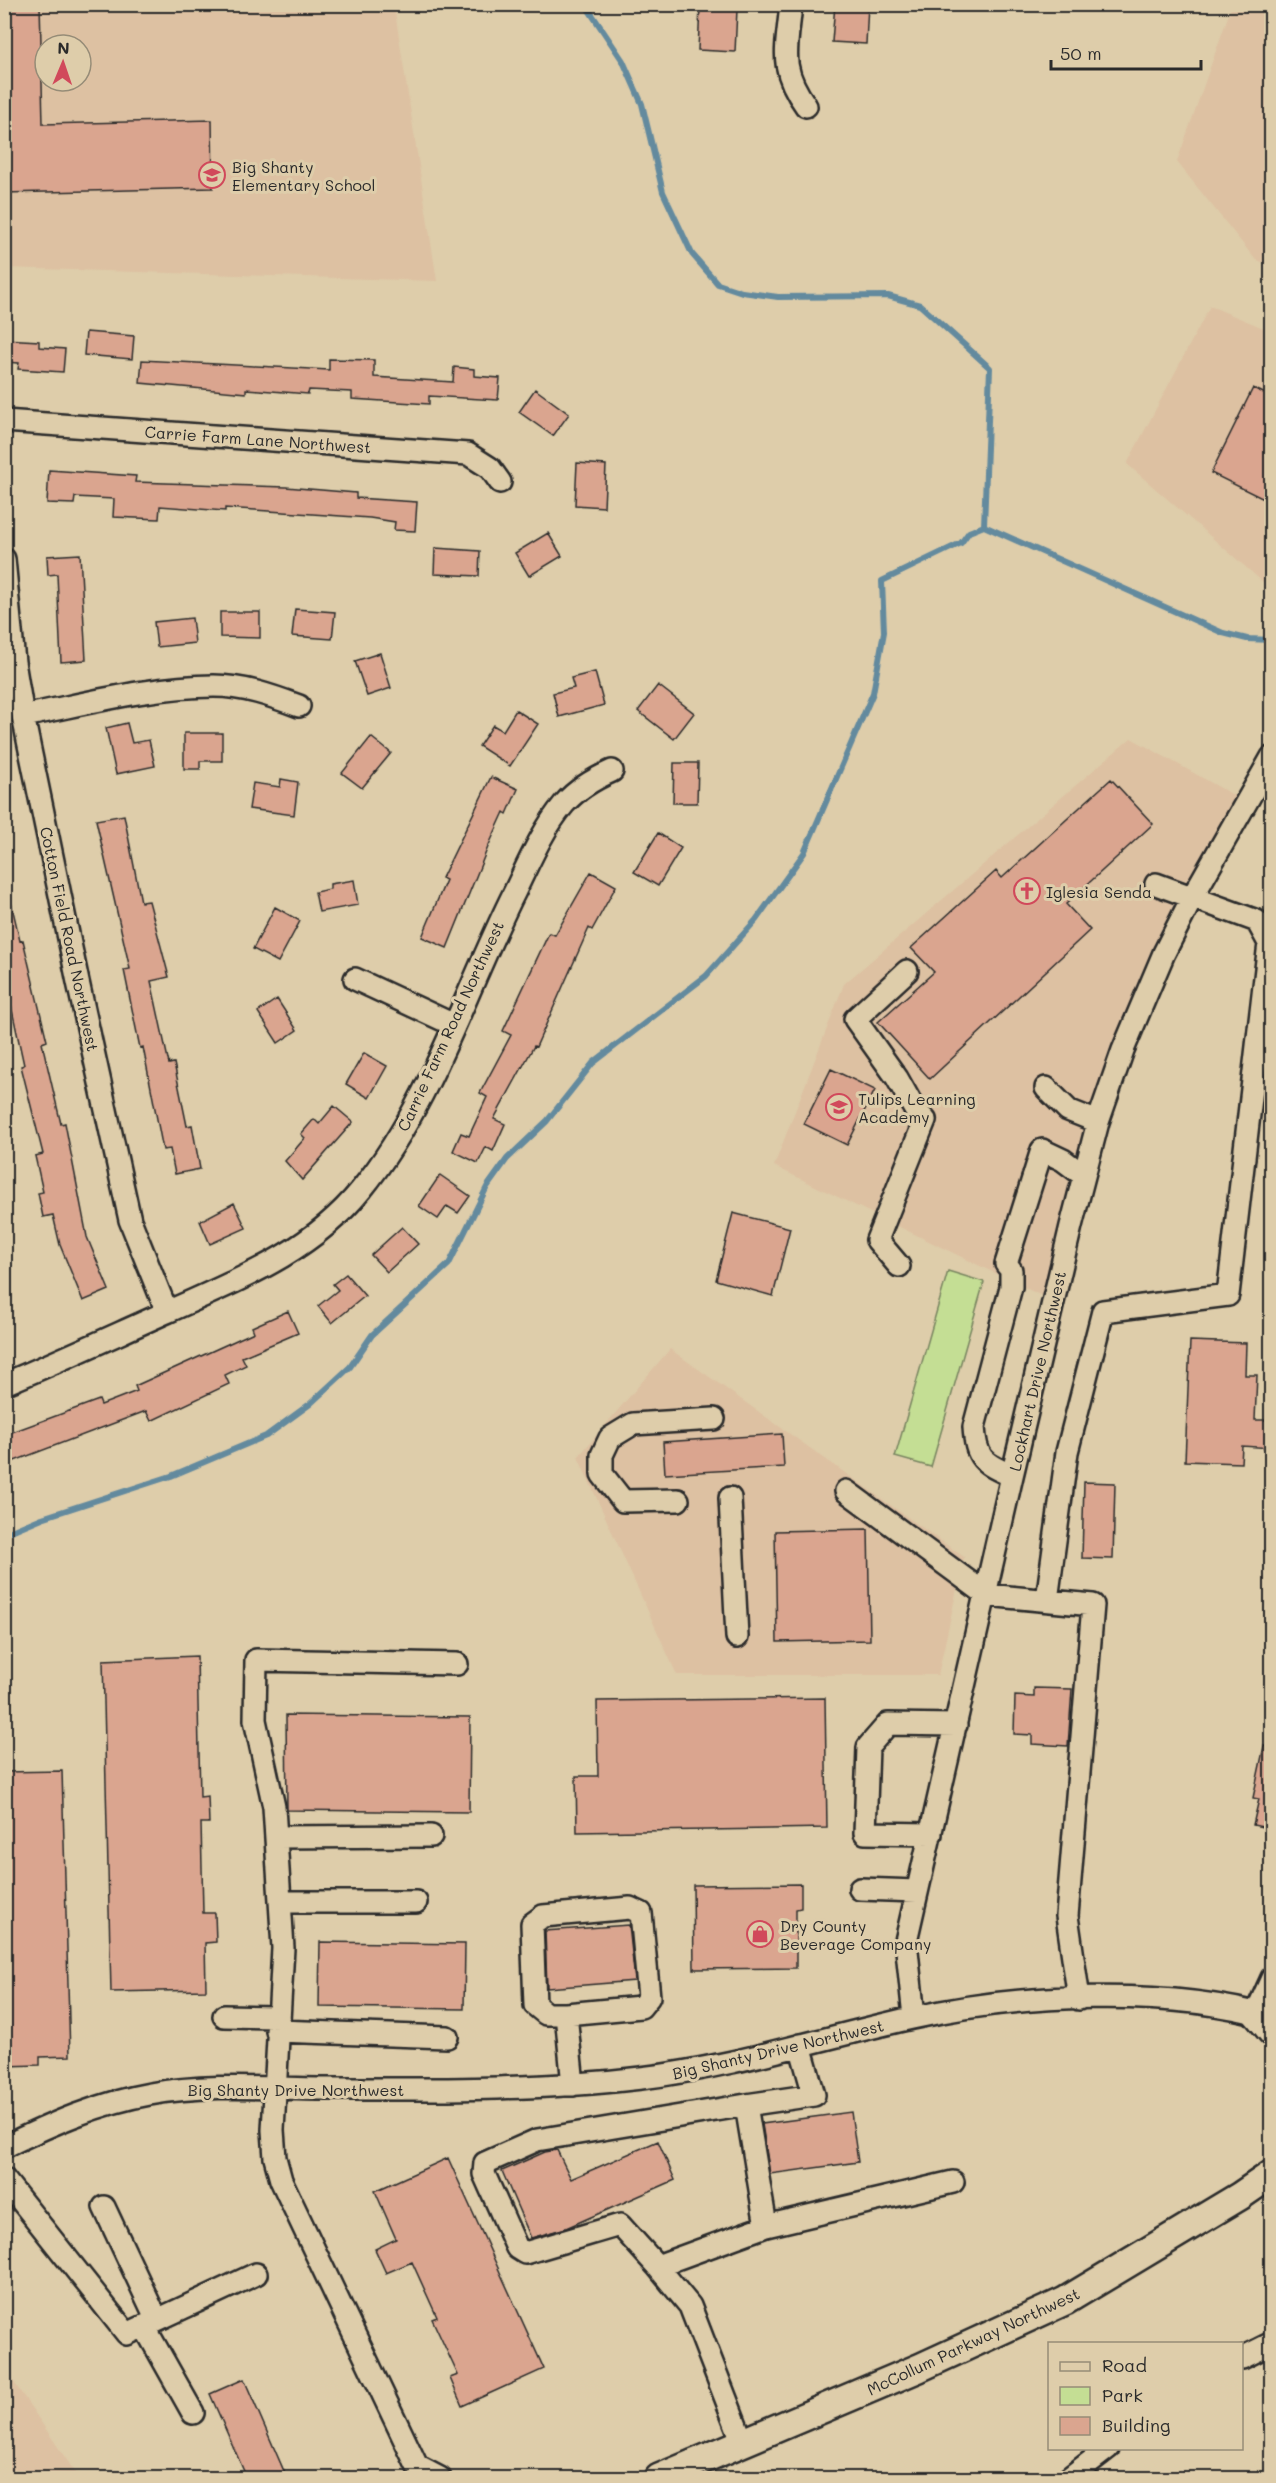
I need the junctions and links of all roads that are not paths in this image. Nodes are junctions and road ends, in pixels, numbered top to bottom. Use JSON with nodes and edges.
{"nodes":[{"id":1,"x":791,"y":4,"type":"edge"},
{"id":2,"x":807,"y":106,"type":"dead end"},
{"id":3,"x":4,"y":420,"type":"edge"},
{"id":4,"x":500,"y":482,"type":"dead end"},
{"id":5,"x":4,"y":560,"type":"edge"},
{"id":6,"x":299,"y":706,"type":"dead end"},
{"id":7,"x":23,"y":716,"type":"junction"},
{"id":8,"x":1272,"y":757,"type":"edge"},
{"id":9,"x":612,"y":771,"type":"dead end"},
{"id":10,"x":1156,"y":884,"type":"dead end"},
{"id":11,"x":1193,"y":897,"type":"junction"},
{"id":12,"x":907,"y":971,"type":"dead end"},
{"id":13,"x":355,"y":979,"type":"dead end"},
{"id":14,"x":454,"y":1025,"type":"junction"},
{"id":15,"x":1046,"y":1088,"type":"dead end"},
{"id":16,"x":1098,"y":1122,"type":"junction"},
{"id":17,"x":1083,"y":1175,"type":"junction"},
{"id":18,"x":899,"y":1266,"type":"dead end"},
{"id":19,"x":167,"y":1312,"type":"junction"},
{"id":20,"x":4,"y":1384,"type":"edge"},
{"id":21,"x":714,"y":1419,"type":"dead end"},
{"id":22,"x":1012,"y":1476,"type":"junction"},
{"id":23,"x":846,"y":1491,"type":"dead end"},
{"id":24,"x":730,"y":1498,"type":"dead end"},
{"id":25,"x":678,"y":1500,"type":"dead end"},
{"id":26,"x":987,"y":1595,"type":"junction"},
{"id":27,"x":1047,"y":1600,"type":"junction"},
{"id":28,"x":737,"y":1637,"type":"dead end"},
{"id":29,"x":457,"y":1664,"type":"dead end"},
{"id":30,"x":956,"y":1725,"type":"junction"},
{"id":31,"x":931,"y":1834,"type":"junction"},
{"id":32,"x":431,"y":1836,"type":"dead end"},
{"id":33,"x":276,"y":1837,"type":"junction"},
{"id":34,"x":860,"y":1890,"type":"dead end"},
{"id":35,"x":917,"y":1891,"type":"junction"},
{"id":36,"x":280,"y":1902,"type":"junction"},
{"id":37,"x":416,"y":1902,"type":"dead end"},
{"id":38,"x":1272,"y":1978,"type":"edge"},
{"id":39,"x":1079,"y":1999,"type":"junction"},
{"id":40,"x":566,"y":2014,"type":"junction"},
{"id":41,"x":224,"y":2016,"type":"dead end"},
{"id":42,"x":914,"y":2018,"type":"junction"},
{"id":43,"x":1266,"y":2021,"type":"edge"},
{"id":44,"x":278,"y":2024,"type":"junction"},
{"id":45,"x":447,"y":2037,"type":"dead end"},
{"id":46,"x":800,"y":2045,"type":"junction"},
{"id":47,"x":573,"y":2085,"type":"junction"},
{"id":48,"x":275,"y":2088,"type":"junction"},
{"id":49,"x":746,"y":2105,"type":"junction"},
{"id":50,"x":4,"y":2147,"type":"edge"},
{"id":51,"x":1272,"y":2174,"type":"edge"},
{"id":52,"x":4,"y":2179,"type":"edge"},
{"id":53,"x":953,"y":2182,"type":"dead end"},
{"id":54,"x":104,"y":2207,"type":"dead end"},
{"id":55,"x":766,"y":2226,"type":"junction"},
{"id":56,"x":657,"y":2266,"type":"junction"},
{"id":57,"x":256,"y":2274,"type":"dead end"},
{"id":58,"x":151,"y":2323,"type":"junction"},
{"id":59,"x":1272,"y":2343,"type":"edge"},
{"id":60,"x":1243,"y":2358,"type":"edge"},
{"id":61,"x":193,"y":2413,"type":"dead end"},
{"id":62,"x":743,"y":2443,"type":"junction"},
{"id":63,"x":1105,"y":2450,"type":"edge"},
{"id":64,"x":440,"y":2478,"type":"edge"},
{"id":65,"x":659,"y":2478,"type":"edge"},
{"id":66,"x":1069,"y":2478,"type":"edge"}],
"edges":[{"from":1,"to":2,"type":"street"},
{"from":3,"to":4,"type":"street","name":"Carrie Farm Lane Northwest"},
{"from":5,"to":7,"type":"street","name":"Cotton Field Road Northwest"},
{"from":6,"to":7,"type":"street"},
{"from":7,"to":19,"type":"street","name":"Cotton Field Road Northwest"},
{"from":8,"to":11,"type":"street","name":"Lockhart Drive Northwest"},
{"from":9,"to":14,"type":"street","name":"Carrie Farm Road Northwest"},
{"from":10,"to":11,"type":"street"},
{"from":11,"to":16,"type":"street","name":"Lockhart Drive Northwest"},
{"from":11,"to":27,"type":"street"},
{"from":12,"to":18,"type":"street"},
{"from":13,"to":14,"type":"street"},
{"from":14,"to":19,"type":"street","name":"Carrie Farm Road Northwest"},
{"from":15,"to":16,"type":"street"},
{"from":16,"to":17,"type":"street","name":"Lockhart Drive Northwest"},
{"from":17,"to":22,"type":"street","name":"Lockhart Drive Northwest"},
{"from":17,"to":22,"type":"street"},
{"from":19,"to":20,"type":"street","name":"Carrie Farm Road Northwest"},
{"from":21,"to":25,"type":"street"},
{"from":22,"to":26,"type":"street","name":"Lockhart Drive Northwest"},
{"from":23,"to":26,"type":"street"},
{"from":24,"to":28,"type":"street"},
{"from":26,"to":27,"type":"street"},
{"from":26,"to":30,"type":"street","name":"Lockhart Drive Northwest"},
{"from":27,"to":39,"type":"street"},
{"from":29,"to":33,"type":"street"},
{"from":30,"to":31,"type":"street","name":"Lockhart Drive Northwest"},
{"from":30,"to":31,"type":"street"},
{"from":31,"to":35,"type":"street","name":"Lockhart Drive Northwest"},
{"from":32,"to":33,"type":"street"},
{"from":33,"to":36,"type":"street"},
{"from":34,"to":35,"type":"street"},
{"from":35,"to":42,"type":"street","name":"Lockhart Drive Northwest"},
{"from":36,"to":37,"type":"street"},
{"from":36,"to":44,"type":"street"},
{"from":38,"to":43,"type":"street"},
{"from":39,"to":42,"type":"street","name":"Big Shanty Drive Northwest"},
{"from":39,"to":43,"type":"street","name":"Big Shanty Drive Northwest"},
{"from":40,"to":40,"type":"street"},
{"from":40,"to":47,"type":"street"},
{"from":41,"to":44,"type":"street"},
{"from":42,"to":46,"type":"street","name":"Big Shanty Drive Northwest"},
{"from":44,"to":45,"type":"street"},
{"from":44,"to":48,"type":"street"},
{"from":46,"to":47,"type":"street","name":"Big Shanty Drive Northwest"},
{"from":46,"to":49,"type":"street"},
{"from":47,"to":48,"type":"street","name":"Big Shanty Drive Northwest"},
{"from":48,"to":50,"type":"street","name":"Big Shanty Drive Northwest"},
{"from":48,"to":64,"type":"street"},
{"from":49,"to":55,"type":"street"},
{"from":49,"to":56,"type":"street"},
{"from":51,"to":62,"type":"main road","name":"McCollum Parkway Northwest"},
{"from":52,"to":58,"type":"street"},
{"from":53,"to":55,"type":"street"},
{"from":54,"to":58,"type":"street"},
{"from":55,"to":56,"type":"street"},
{"from":56,"to":62,"type":"street"},
{"from":57,"to":58,"type":"street"},
{"from":58,"to":61,"type":"street"},
{"from":59,"to":60,"type":"street"},
{"from":62,"to":65,"type":"main road","name":"McCollum Parkway Northwest"},
{"from":63,"to":66,"type":"street"}]}
